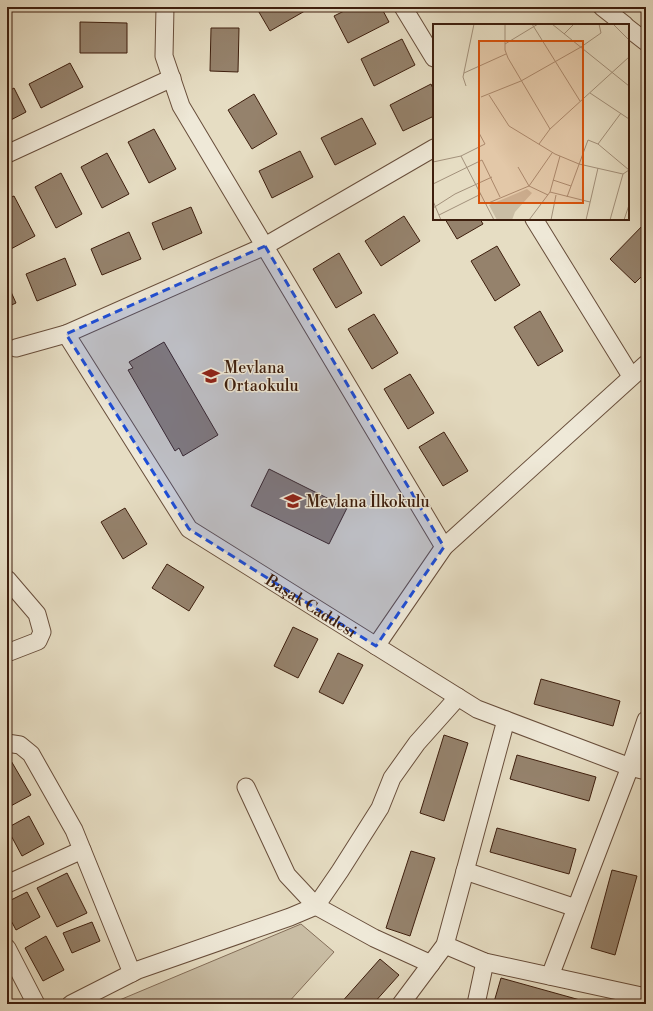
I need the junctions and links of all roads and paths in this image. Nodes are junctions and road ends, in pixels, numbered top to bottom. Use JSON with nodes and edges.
{"nodes":[{"id":1,"x":179,"y":7,"type":"edge"},
{"id":2,"x":403,"y":7,"type":"edge"},
{"id":3,"x":602,"y":7,"type":"edge"},
{"id":4,"x":164,"y":12,"type":"edge"},
{"id":5,"x":624,"y":24,"type":"edge"},
{"id":6,"x":433,"y":56,"type":"edge"},
{"id":7,"x":172,"y":78,"type":"junction"},
{"id":8,"x":433,"y":149,"type":"edge"},
{"id":9,"x":7,"y":154,"type":"edge"},
{"id":10,"x":535,"y":220,"type":"edge"},
{"id":11,"x":265,"y":246,"type":"junction"},
{"id":12,"x":66,"y":334,"type":"junction"},
{"id":13,"x":16,"y":348,"type":"dead end"},
{"id":14,"x":646,"y":364,"type":"edge"},
{"id":15,"x":631,"y":376,"type":"junction"},
{"id":16,"x":444,"y":547,"type":"junction"},
{"id":17,"x":7,"y":579,"type":"edge"},
{"id":18,"x":376,"y":646,"type":"junction"},
{"id":19,"x":7,"y":653,"type":"edge"},
{"id":20,"x":458,"y":697,"type":"junction"},
{"id":21,"x":506,"y":720,"type":"junction"},
{"id":22,"x":646,"y":720,"type":"edge"},
{"id":23,"x":7,"y":744,"type":"edge"},
{"id":24,"x":638,"y":769,"type":"edge"},
{"id":25,"x":246,"y":787,"type":"dead end"},
{"id":26,"x":82,"y":850,"type":"junction"},
{"id":27,"x":465,"y":871,"type":"junction"},
{"id":28,"x":7,"y":884,"type":"edge"},
{"id":29,"x":316,"y":906,"type":"junction"},
{"id":30,"x":576,"y":908,"type":"junction"},
{"id":31,"x":445,"y":945,"type":"junction"},
{"id":32,"x":9,"y":957,"type":"edge"},
{"id":33,"x":485,"y":962,"type":"junction"},
{"id":34,"x":431,"y":964,"type":"junction"},
{"id":35,"x":132,"y":973,"type":"junction"},
{"id":36,"x":550,"y":976,"type":"junction"},
{"id":37,"x":646,"y":997,"type":"edge"},
{"id":38,"x":36,"y":1004,"type":"edge"},
{"id":39,"x":71,"y":1004,"type":"edge"},
{"id":40,"x":401,"y":1004,"type":"edge"},
{"id":41,"x":476,"y":1004,"type":"edge"}],
"edges":[{"from":1,"to":4,"type":"street"},
{"from":2,"to":6,"type":"street"},
{"from":3,"to":5,"type":"street"},
{"from":4,"to":7,"type":"street"},
{"from":7,"to":9,"type":"street"},
{"from":7,"to":11,"type":"street"},
{"from":8,"to":11,"type":"street"},
{"from":10,"to":15,"type":"street"},
{"from":11,"to":12,"type":"street"},
{"from":11,"to":16,"type":"street"},
{"from":12,"to":13,"type":"street"},
{"from":12,"to":18,"type":"street","name":"Başak Caddesi"},
{"from":14,"to":15,"type":"street"},
{"from":15,"to":16,"type":"street"},
{"from":16,"to":18,"type":"street"},
{"from":17,"to":19,"type":"street"},
{"from":18,"to":20,"type":"street","name":"Başak Caddesi"},
{"from":20,"to":21,"type":"street","name":"Başak Caddesi"},
{"from":20,"to":29,"type":"street"},
{"from":21,"to":24,"type":"street","name":"Başak Caddesi"},
{"from":21,"to":27,"type":"street"},
{"from":22,"to":24,"type":"street"},
{"from":23,"to":26,"type":"street"},
{"from":24,"to":30,"type":"street"},
{"from":25,"to":29,"type":"street"},
{"from":26,"to":28,"type":"street"},
{"from":26,"to":35,"type":"street"},
{"from":27,"to":30,"type":"street"},
{"from":27,"to":31,"type":"street"},
{"from":29,"to":34,"type":"street"},
{"from":29,"to":35,"type":"street"},
{"from":30,"to":36,"type":"street"},
{"from":31,"to":33,"type":"street"},
{"from":31,"to":34,"type":"street"},
{"from":32,"to":38,"type":"street"},
{"from":33,"to":36,"type":"street"},
{"from":33,"to":41,"type":"street"},
{"from":34,"to":40,"type":"street"},
{"from":35,"to":39,"type":"street"},
{"from":36,"to":37,"type":"street"}]}
